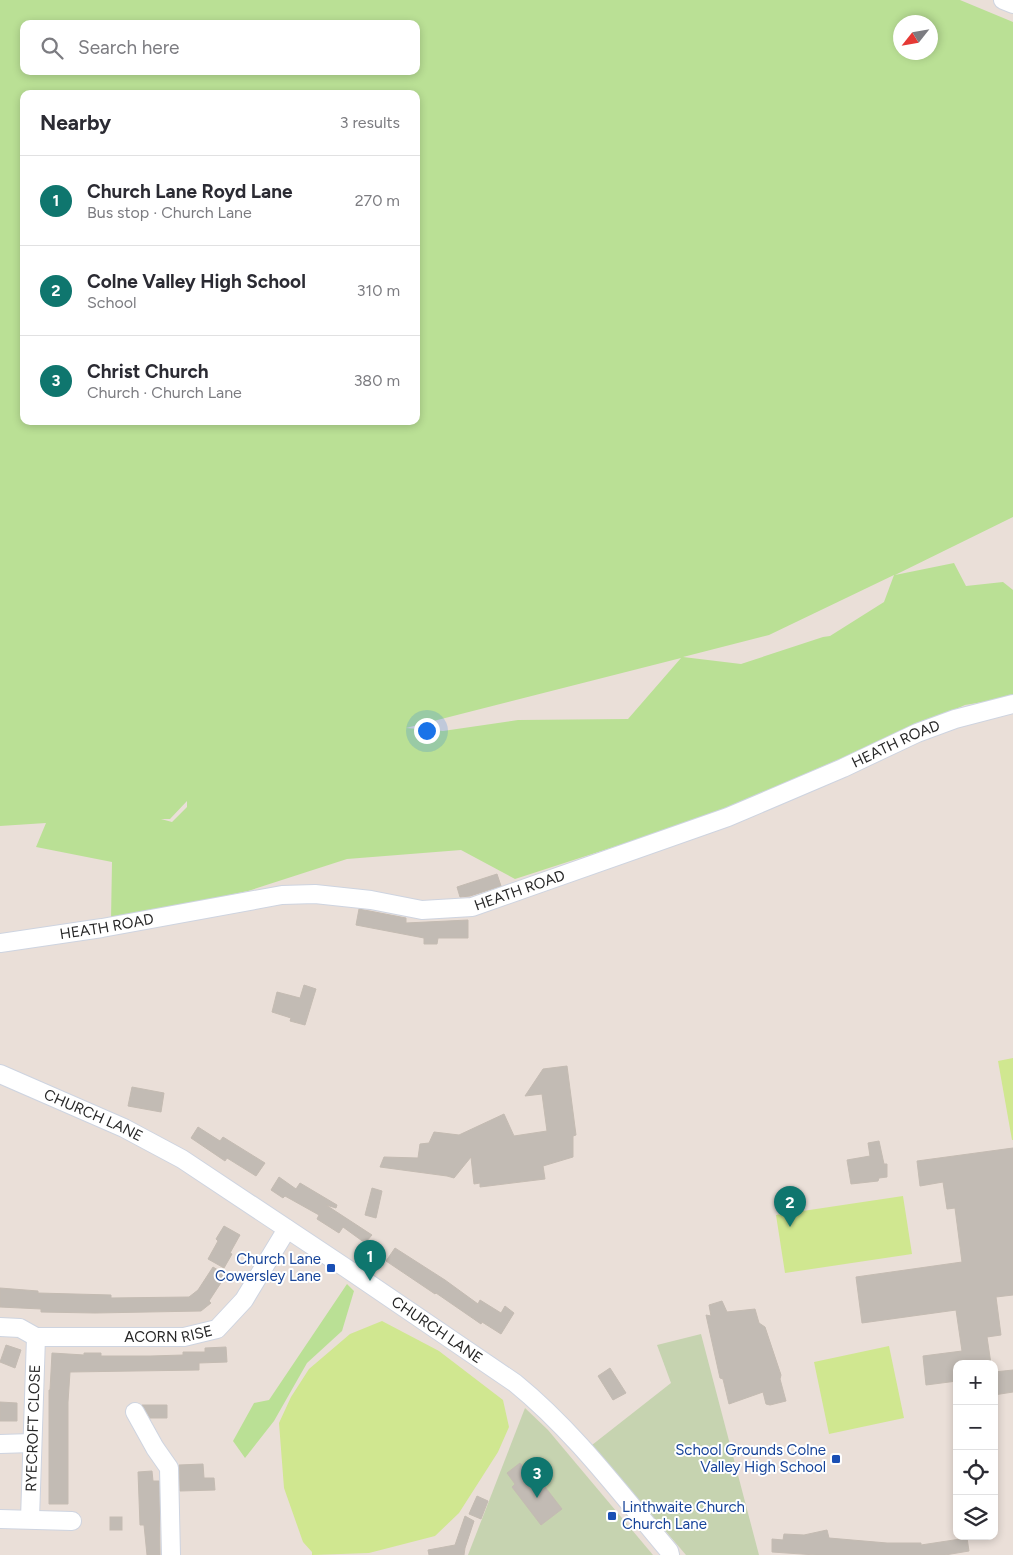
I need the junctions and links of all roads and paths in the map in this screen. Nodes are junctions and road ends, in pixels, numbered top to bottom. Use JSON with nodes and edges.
{"nodes":[{"id":1,"x":1003,"y":0,"type":"edge"},
{"id":2,"x":1013,"y":4,"type":"edge"},
{"id":3,"x":1013,"y":704,"type":"edge"},
{"id":4,"x":0,"y":943,"type":"edge"},
{"id":5,"x":0,"y":1074,"type":"edge"},
{"id":6,"x":287,"y":1229,"type":"junction"},
{"id":7,"x":0,"y":1327,"type":"edge"},
{"id":8,"x":36,"y":1337,"type":"junction"},
{"id":9,"x":135,"y":1412,"type":"dead end"},
{"id":10,"x":0,"y":1444,"type":"edge"},
{"id":11,"x":32,"y":1444,"type":"junction"},
{"id":12,"x":0,"y":1519,"type":"edge"},
{"id":13,"x":30,"y":1519,"type":"junction"},
{"id":14,"x":72,"y":1522,"type":"dead end"},
{"id":15,"x":171,"y":1555,"type":"edge"},
{"id":16,"x":670,"y":1555,"type":"edge"}],
"edges":[{"from":1,"to":2,"type":"street"},
{"from":3,"to":4,"type":"street","name":"HEATH ROAD"},
{"from":5,"to":6,"type":"street","name":"CHURCH LANE"},
{"from":6,"to":8,"type":"street","name":"ACORN RISE"},
{"from":6,"to":16,"type":"street","name":"CHURCH LANE"},
{"from":7,"to":8,"type":"street","name":"ACORN RISE"},
{"from":8,"to":11,"type":"street","name":"RYECROFT CLOSE"},
{"from":9,"to":15,"type":"street"},
{"from":10,"to":11,"type":"street"},
{"from":11,"to":13,"type":"street","name":"RYECROFT CLOSE"},
{"from":12,"to":13,"type":"street"},
{"from":13,"to":14,"type":"street"}]}
